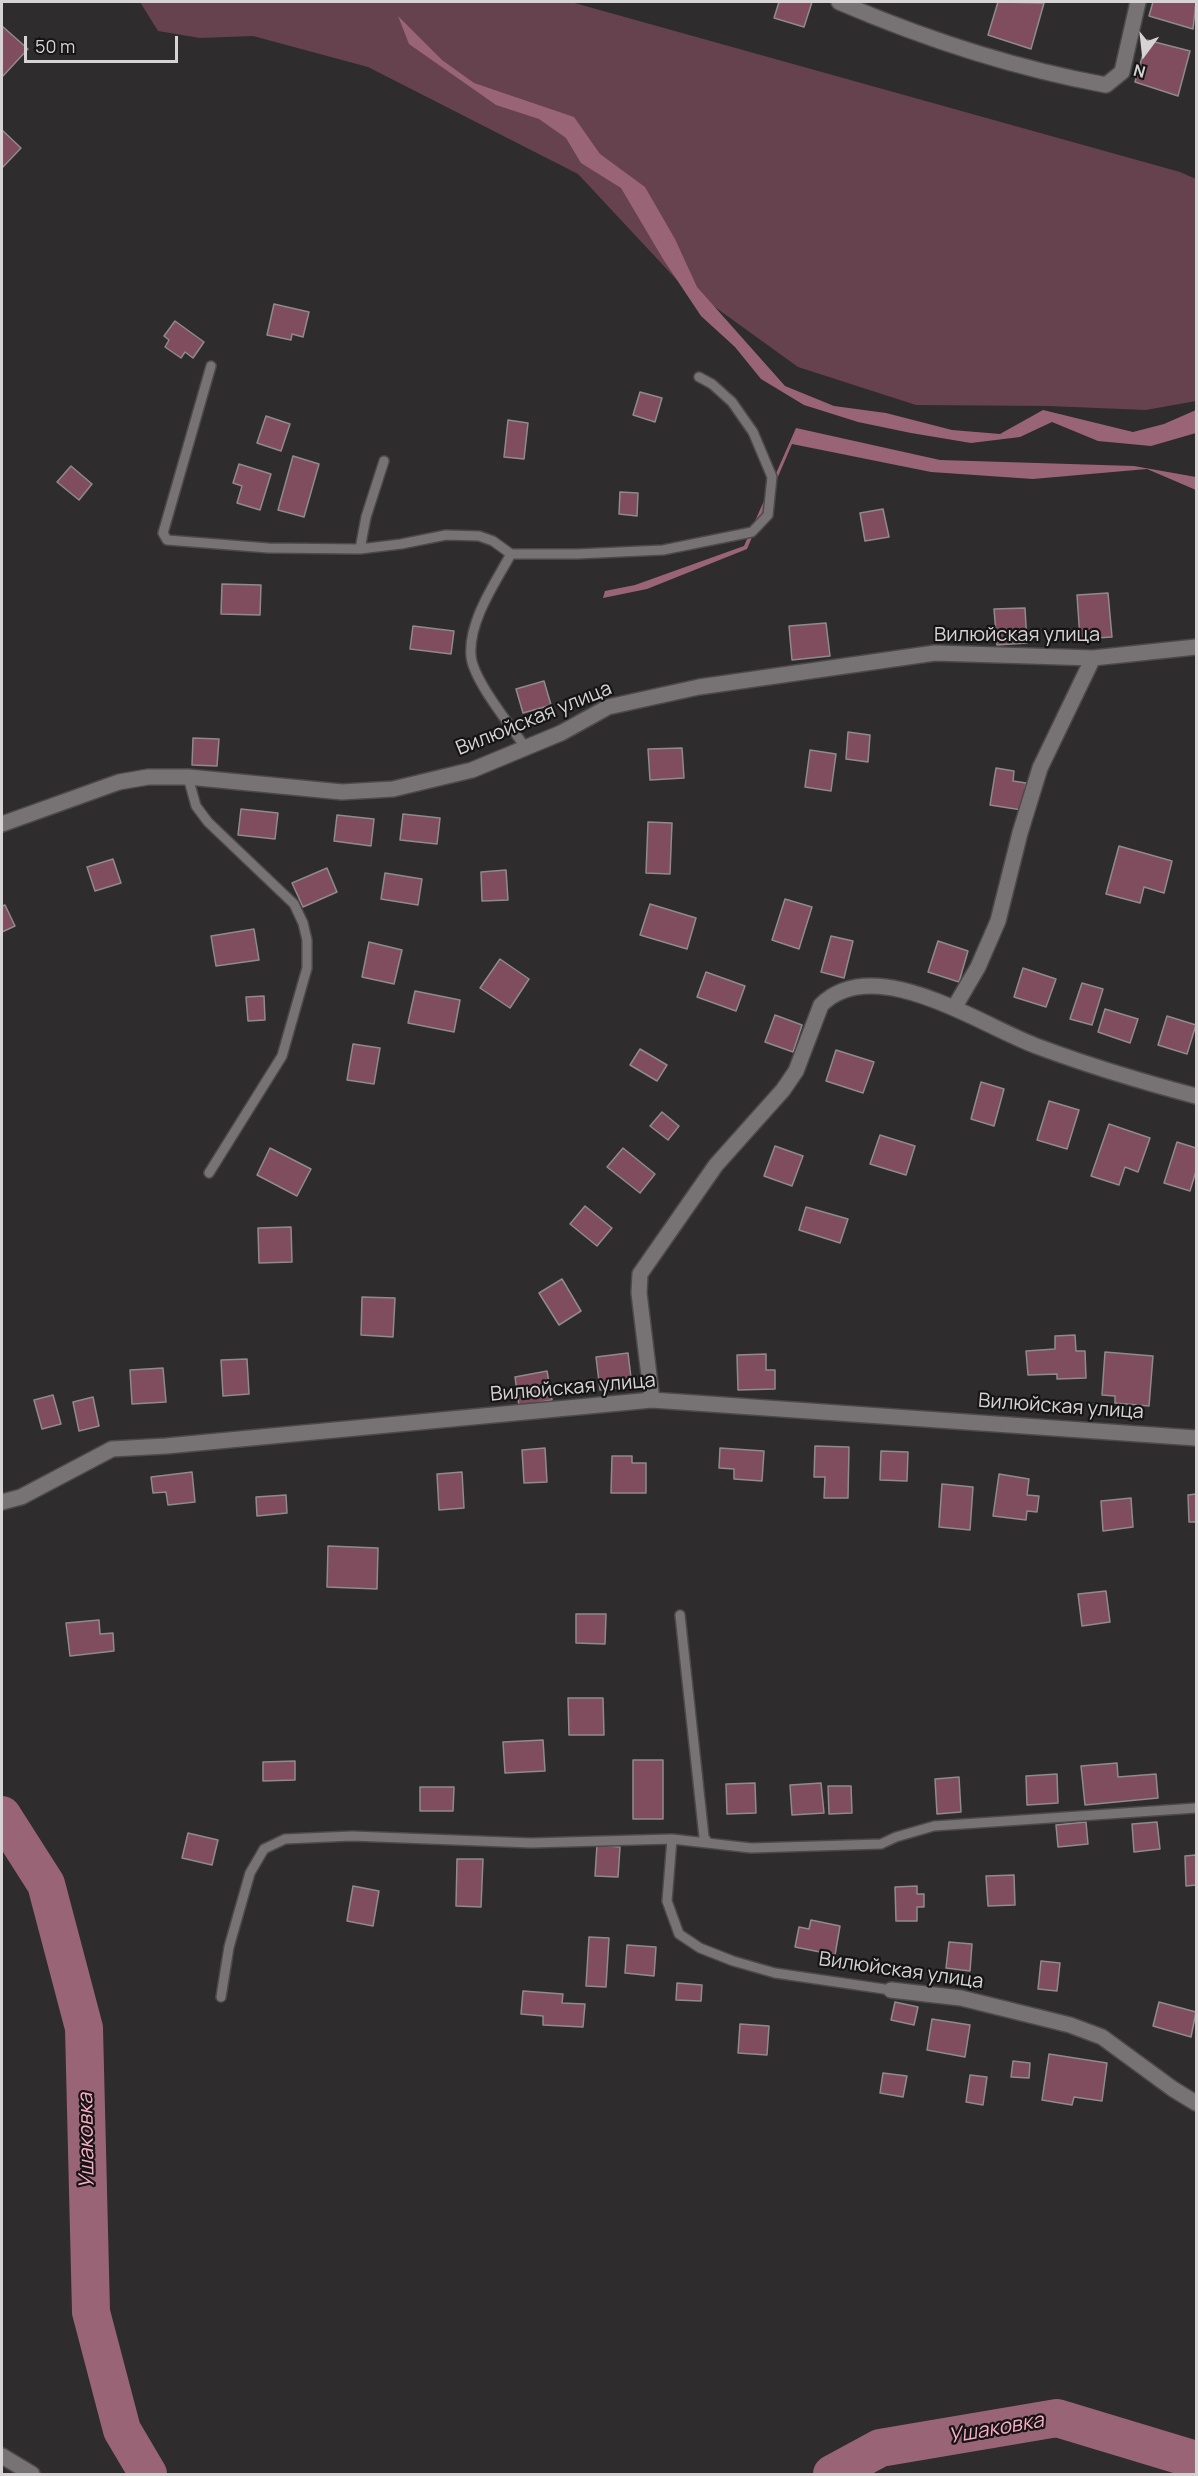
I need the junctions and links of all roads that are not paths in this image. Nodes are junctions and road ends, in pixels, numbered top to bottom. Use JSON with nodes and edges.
{"nodes":[{"id":1,"x":839,"y":2,"type":"edge"},
{"id":2,"x":1138,"y":2,"type":"edge"},
{"id":3,"x":211,"y":366,"type":"dead end"},
{"id":4,"x":699,"y":377,"type":"dead end"},
{"id":5,"x":384,"y":461,"type":"dead end"},
{"id":6,"x":360,"y":549,"type":"junction"},
{"id":7,"x":511,"y":554,"type":"junction"},
{"id":8,"x":1197,"y":647,"type":"edge"},
{"id":9,"x":1093,"y":658,"type":"junction"},
{"id":10,"x":525,"y":747,"type":"junction"},
{"id":11,"x":188,"y":777,"type":"junction"},
{"id":12,"x":2,"y":824,"type":"edge"},
{"id":13,"x":954,"y":1008,"type":"junction"},
{"id":14,"x":1197,"y":1096,"type":"edge"},
{"id":15,"x":208,"y":1173,"type":"dead end"},
{"id":16,"x":652,"y":1400,"type":"junction"},
{"id":17,"x":1197,"y":1438,"type":"edge"},
{"id":18,"x":2,"y":1502,"type":"edge"},
{"id":19,"x":680,"y":1615,"type":"dead end"},
{"id":20,"x":1197,"y":1808,"type":"edge"},
{"id":21,"x":672,"y":1839,"type":"junction"},
{"id":22,"x":708,"y":1843,"type":"junction"},
{"id":23,"x":891,"y":1990,"type":"joint"},
{"id":24,"x":221,"y":1997,"type":"dead end"},
{"id":25,"x":1197,"y":2103,"type":"edge"},
{"id":26,"x":2,"y":2456,"type":"edge"},
{"id":27,"x":32,"y":2475,"type":"edge"}],
"edges":[{"from":1,"to":2,"type":"street"},
{"from":3,"to":6,"type":"lane"},
{"from":4,"to":7,"type":"lane"},
{"from":5,"to":6,"type":"lane"},
{"from":6,"to":7,"type":"lane"},
{"from":7,"to":10,"type":"lane"},
{"from":8,"to":9,"type":"street","name":"Вилюйская улица"},
{"from":9,"to":10,"type":"street","name":"Вилюйская улица"},
{"from":9,"to":13,"type":"street"},
{"from":10,"to":11,"type":"street","name":"Вилюйская улица"},
{"from":11,"to":12,"type":"street","name":"Вилюйская улица"},
{"from":11,"to":15,"type":"lane"},
{"from":13,"to":14,"type":"street"},
{"from":13,"to":16,"type":"street"},
{"from":16,"to":17,"type":"street","name":"Вилюйская улица"},
{"from":16,"to":18,"type":"street","name":"Вилюйская улица"},
{"from":19,"to":22,"type":"lane"},
{"from":20,"to":22,"type":"lane"},
{"from":21,"to":22,"type":"lane"},
{"from":21,"to":23,"type":"lane","name":"Вилюйская улица"},
{"from":21,"to":24,"type":"lane"},
{"from":23,"to":25,"type":"street","name":"Вилюйская улица"},
{"from":26,"to":27,"type":"street"}]}
